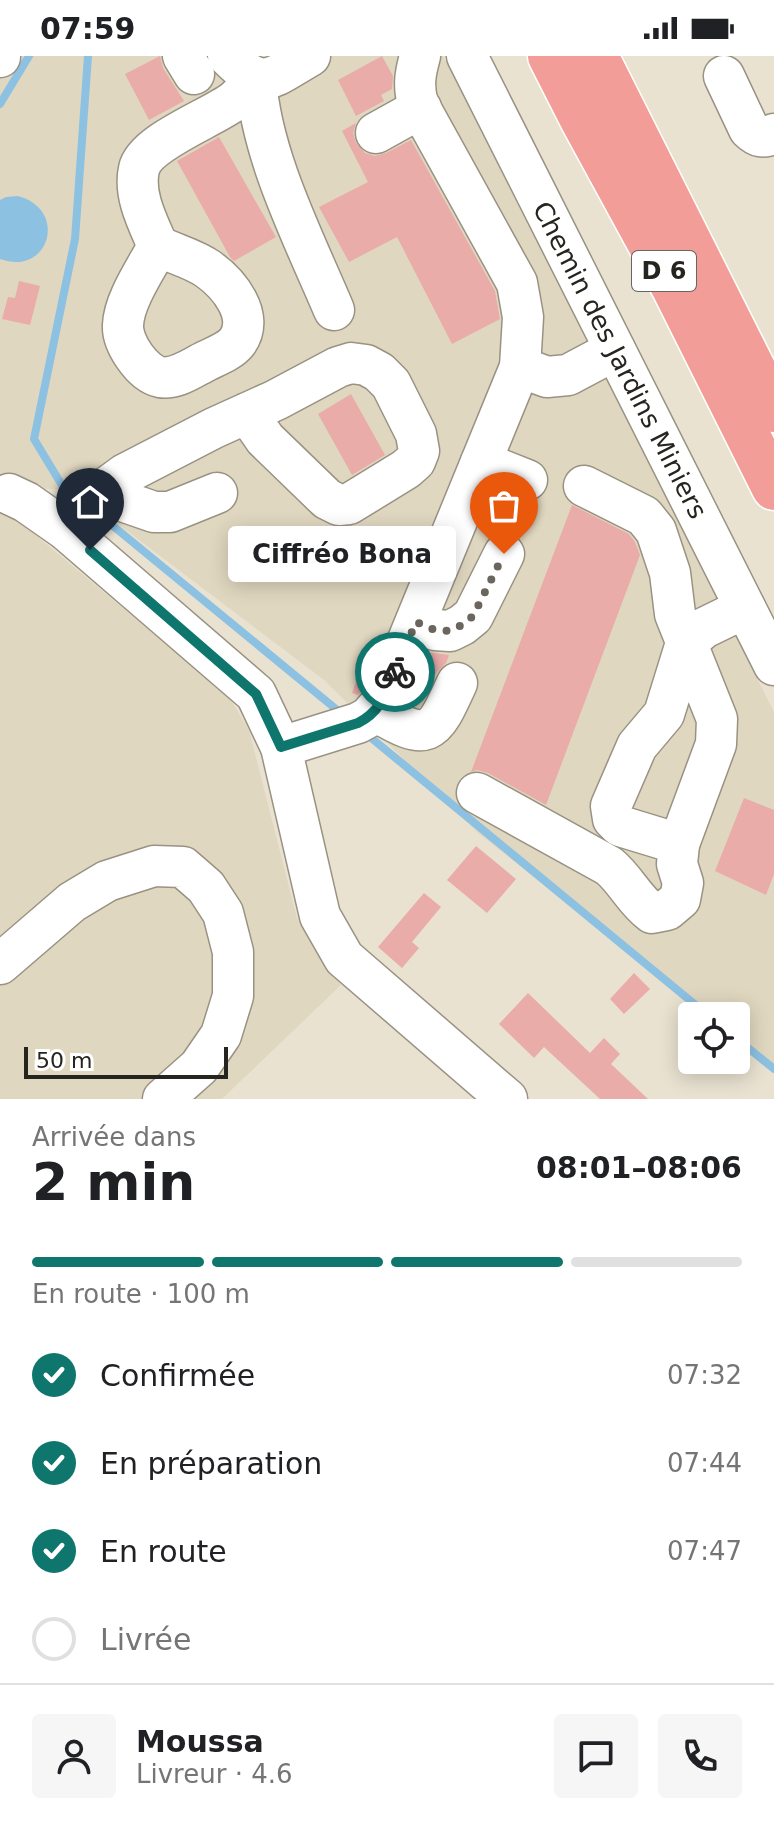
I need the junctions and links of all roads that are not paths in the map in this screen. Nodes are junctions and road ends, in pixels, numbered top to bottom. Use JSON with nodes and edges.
{"nodes":[{"id":1,"x":310,"y":56,"type":"edge"},
{"id":2,"x":420,"y":56,"type":"edge"},
{"id":3,"x":467,"y":56,"type":"edge"},
{"id":4,"x":530,"y":56,"type":"edge"},
{"id":5,"x":550,"y":56,"type":"edge"},
{"id":6,"x":596,"y":56,"type":"edge"},
{"id":7,"x":215,"y":66,"type":"edge"},
{"id":8,"x":724,"y":76,"type":"dead end"},
{"id":9,"x":421,"y":108,"type":"junction"},
{"id":10,"x":376,"y":133,"type":"dead end"},
{"id":11,"x":774,"y":134,"type":"edge"},
{"id":12,"x":158,"y":246,"type":"dead end"},
{"id":13,"x":674,"y":288,"type":"junction"},
{"id":14,"x":334,"y":310,"type":"dead end"},
{"id":15,"x":615,"y":350,"type":"junction"},
{"id":16,"x":520,"y":367,"type":"junction"},
{"id":17,"x":774,"y":410,"type":"edge"},
{"id":18,"x":247,"y":413,"type":"dead end"},
{"id":19,"x":481,"y":462,"type":"junction"},
{"id":20,"x":527,"y":480,"type":"dead end"},
{"id":21,"x":584,"y":486,"type":"dead end"},
{"id":22,"x":774,"y":488,"type":"edge"},
{"id":23,"x":99,"y":493,"type":"junction"},
{"id":24,"x":217,"y":493,"type":"dead end"},
{"id":25,"x":9,"y":494,"type":"dead end"},
{"id":26,"x":66,"y":530,"type":"junction"},
{"id":27,"x":504,"y":554,"type":"dead end"},
{"id":28,"x":745,"y":608,"type":"junction"},
{"id":29,"x":416,"y":622,"type":"junction"},
{"id":30,"x":686,"y":643,"type":"junction"},
{"id":31,"x":774,"y":665,"type":"edge"},
{"id":32,"x":457,"y":683,"type":"dead end"},
{"id":33,"x":375,"y":711,"type":"junction"},
{"id":34,"x":281,"y":747,"type":"junction"},
{"id":35,"x":477,"y":793,"type":"dead end"},
{"id":36,"x":679,"y":844,"type":"junction"},
{"id":37,"x":0,"y":964,"type":"edge"},
{"id":38,"x":163,"y":1099,"type":"edge"},
{"id":39,"x":507,"y":1099,"type":"edge"}],
"edges":[{"from":1,"to":7,"type":"street"},
{"from":2,"to":9,"type":"street"},
{"from":3,"to":15,"type":"street","name":"Chemin des Jardins Miniers"},
{"from":4,"to":13,"type":"highway"},
{"from":5,"to":13,"type":"highway","number":"D 6"},
{"from":6,"to":17,"type":"highway","number":"D 6"},
{"from":7,"to":12,"type":"street"},
{"from":7,"to":14,"type":"street"},
{"from":8,"to":11,"type":"street"},
{"from":9,"to":10,"type":"street"},
{"from":9,"to":16,"type":"street"},
{"from":13,"to":22,"type":"highway","number":"D 6"},
{"from":15,"to":16,"type":"street"},
{"from":15,"to":28,"type":"street","name":"Chemin des Jardins Miniers"},
{"from":16,"to":19,"type":"street"},
{"from":18,"to":23,"type":"street"},
{"from":19,"to":20,"type":"street"},
{"from":19,"to":29,"type":"street"},
{"from":21,"to":30,"type":"street"},
{"from":23,"to":24,"type":"street"},
{"from":23,"to":26,"type":"street"},
{"from":25,"to":26,"type":"street"},
{"from":26,"to":34,"type":"street"},
{"from":27,"to":29,"type":"street"},
{"from":28,"to":30,"type":"street"},
{"from":28,"to":31,"type":"street","name":"Chemin des Jardins Miniers"},
{"from":29,"to":33,"type":"street"},
{"from":30,"to":36,"type":"street"},
{"from":30,"to":36,"type":"street"},
{"from":32,"to":33,"type":"street"},
{"from":33,"to":34,"type":"street"},
{"from":34,"to":39,"type":"street"},
{"from":35,"to":36,"type":"street"},
{"from":37,"to":38,"type":"street"}]}
